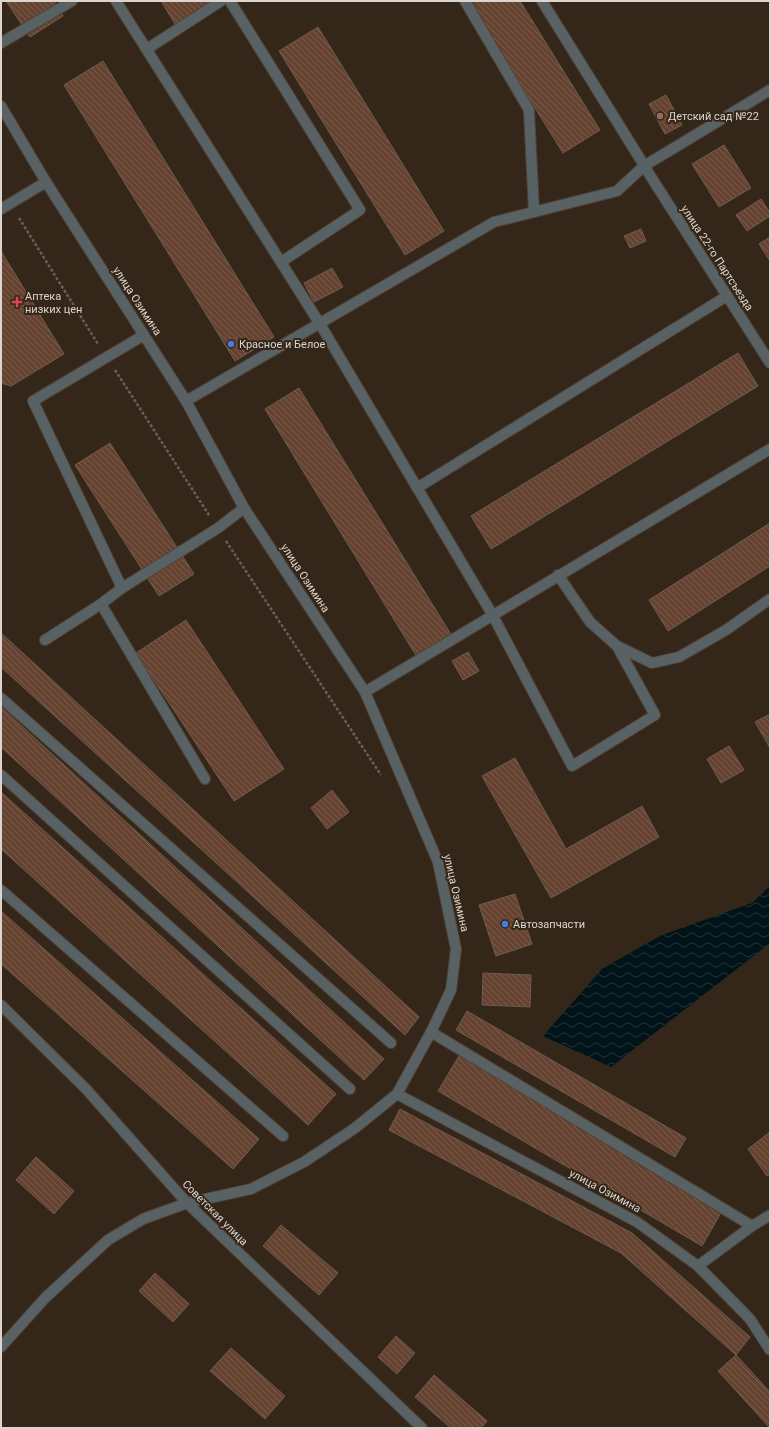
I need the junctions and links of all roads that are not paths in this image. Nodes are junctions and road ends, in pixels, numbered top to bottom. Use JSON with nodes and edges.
{"nodes":[{"id":1,"x":72,"y":1,"type":"edge"},
{"id":2,"x":116,"y":1,"type":"edge"},
{"id":3,"x":221,"y":1,"type":"edge"},
{"id":4,"x":230,"y":1,"type":"edge"},
{"id":5,"x":465,"y":1,"type":"edge"},
{"id":6,"x":542,"y":1,"type":"edge"},
{"id":7,"x":1,"y":43,"type":"edge"},
{"id":8,"x":147,"y":49,"type":"junction"},
{"id":9,"x":770,"y":90,"type":"edge"},
{"id":10,"x":1,"y":106,"type":"edge"},
{"id":11,"x":645,"y":168,"type":"junction"},
{"id":12,"x":46,"y":182,"type":"junction"},
{"id":13,"x":1,"y":209,"type":"edge"},
{"id":14,"x":534,"y":212,"type":"junction"},
{"id":15,"x":281,"y":262,"type":"junction"},
{"id":16,"x":727,"y":296,"type":"junction"},
{"id":17,"x":320,"y":324,"type":"junction"},
{"id":18,"x":144,"y":335,"type":"junction"},
{"id":19,"x":770,"y":363,"type":"edge"},
{"id":20,"x":186,"y":401,"type":"junction"},
{"id":21,"x":770,"y":449,"type":"edge"},
{"id":22,"x":417,"y":488,"type":"junction"},
{"id":23,"x":244,"y":508,"type":"junction"},
{"id":24,"x":558,"y":575,"type":"junction"},
{"id":25,"x":122,"y":588,"type":"junction"},
{"id":26,"x":770,"y":599,"type":"edge"},
{"id":27,"x":101,"y":604,"type":"junction"},
{"id":28,"x":492,"y":614,"type":"junction"},
{"id":29,"x":45,"y":640,"type":"dead end"},
{"id":30,"x":618,"y":646,"type":"junction"},
{"id":31,"x":365,"y":692,"type":"junction"},
{"id":32,"x":1,"y":698,"type":"edge"},
{"id":33,"x":1,"y":775,"type":"edge"},
{"id":34,"x":205,"y":779,"type":"dead end"},
{"id":35,"x":1,"y":890,"type":"edge"},
{"id":36,"x":1,"y":1005,"type":"edge"},
{"id":37,"x":431,"y":1032,"type":"junction"},
{"id":38,"x":391,"y":1043,"type":"dead end"},
{"id":39,"x":350,"y":1088,"type":"dead end"},
{"id":40,"x":397,"y":1094,"type":"junction"},
{"id":41,"x":283,"y":1136,"type":"dead end"},
{"id":42,"x":186,"y":1203,"type":"junction"},
{"id":43,"x":770,"y":1215,"type":"edge"},
{"id":44,"x":752,"y":1226,"type":"junction"},
{"id":45,"x":698,"y":1266,"type":"junction"},
{"id":46,"x":1,"y":1347,"type":"edge"},
{"id":47,"x":770,"y":1350,"type":"edge"},
{"id":48,"x":422,"y":1428,"type":"edge"}],
"edges":[{"from":1,"to":7,"type":"street"},
{"from":2,"to":8,"type":"street"},
{"from":3,"to":8,"type":"street"},
{"from":4,"to":15,"type":"street"},
{"from":5,"to":14,"type":"street"},
{"from":6,"to":11,"type":"street","name":"улица 22-го Партсъезда"},
{"from":8,"to":15,"type":"street"},
{"from":9,"to":11,"type":"street"},
{"from":10,"to":12,"type":"street","name":"улица Озимина"},
{"from":11,"to":14,"type":"street"},
{"from":11,"to":16,"type":"street","name":"улица 22-го Партсъезда"},
{"from":12,"to":13,"type":"street"},
{"from":12,"to":18,"type":"street","name":"улица Озимина"},
{"from":14,"to":17,"type":"street"},
{"from":15,"to":17,"type":"street"},
{"from":16,"to":19,"type":"street","name":"улица 22-го Партсъезда"},
{"from":16,"to":22,"type":"street"},
{"from":17,"to":20,"type":"street"},
{"from":17,"to":22,"type":"street"},
{"from":18,"to":20,"type":"street","name":"улица Озимина"},
{"from":18,"to":25,"type":"street"},
{"from":20,"to":23,"type":"street","name":"улица Озимина"},
{"from":21,"to":24,"type":"street"},
{"from":22,"to":28,"type":"street"},
{"from":23,"to":25,"type":"street"},
{"from":23,"to":31,"type":"street","name":"улица Озимина"},
{"from":24,"to":28,"type":"street"},
{"from":24,"to":30,"type":"street"},
{"from":25,"to":27,"type":"street"},
{"from":26,"to":30,"type":"street"},
{"from":27,"to":29,"type":"street"},
{"from":27,"to":34,"type":"street"},
{"from":28,"to":30,"type":"street"},
{"from":28,"to":31,"type":"street"},
{"from":31,"to":37,"type":"street","name":"улица Озимина"},
{"from":32,"to":38,"type":"street"},
{"from":33,"to":39,"type":"street"},
{"from":35,"to":41,"type":"street"},
{"from":36,"to":42,"type":"street","name":"Советская улица"},
{"from":37,"to":40,"type":"street","name":"улица Озимина"},
{"from":37,"to":44,"type":"street"},
{"from":40,"to":42,"type":"street","name":"улица Озимина"},
{"from":40,"to":45,"type":"street","name":"улица Озимина"},
{"from":42,"to":46,"type":"street","name":"улица Озимина"},
{"from":42,"to":48,"type":"street","name":"Советская улица"},
{"from":43,"to":44,"type":"street"},
{"from":44,"to":45,"type":"street"},
{"from":45,"to":47,"type":"street","name":"улица Озимина"}]}
